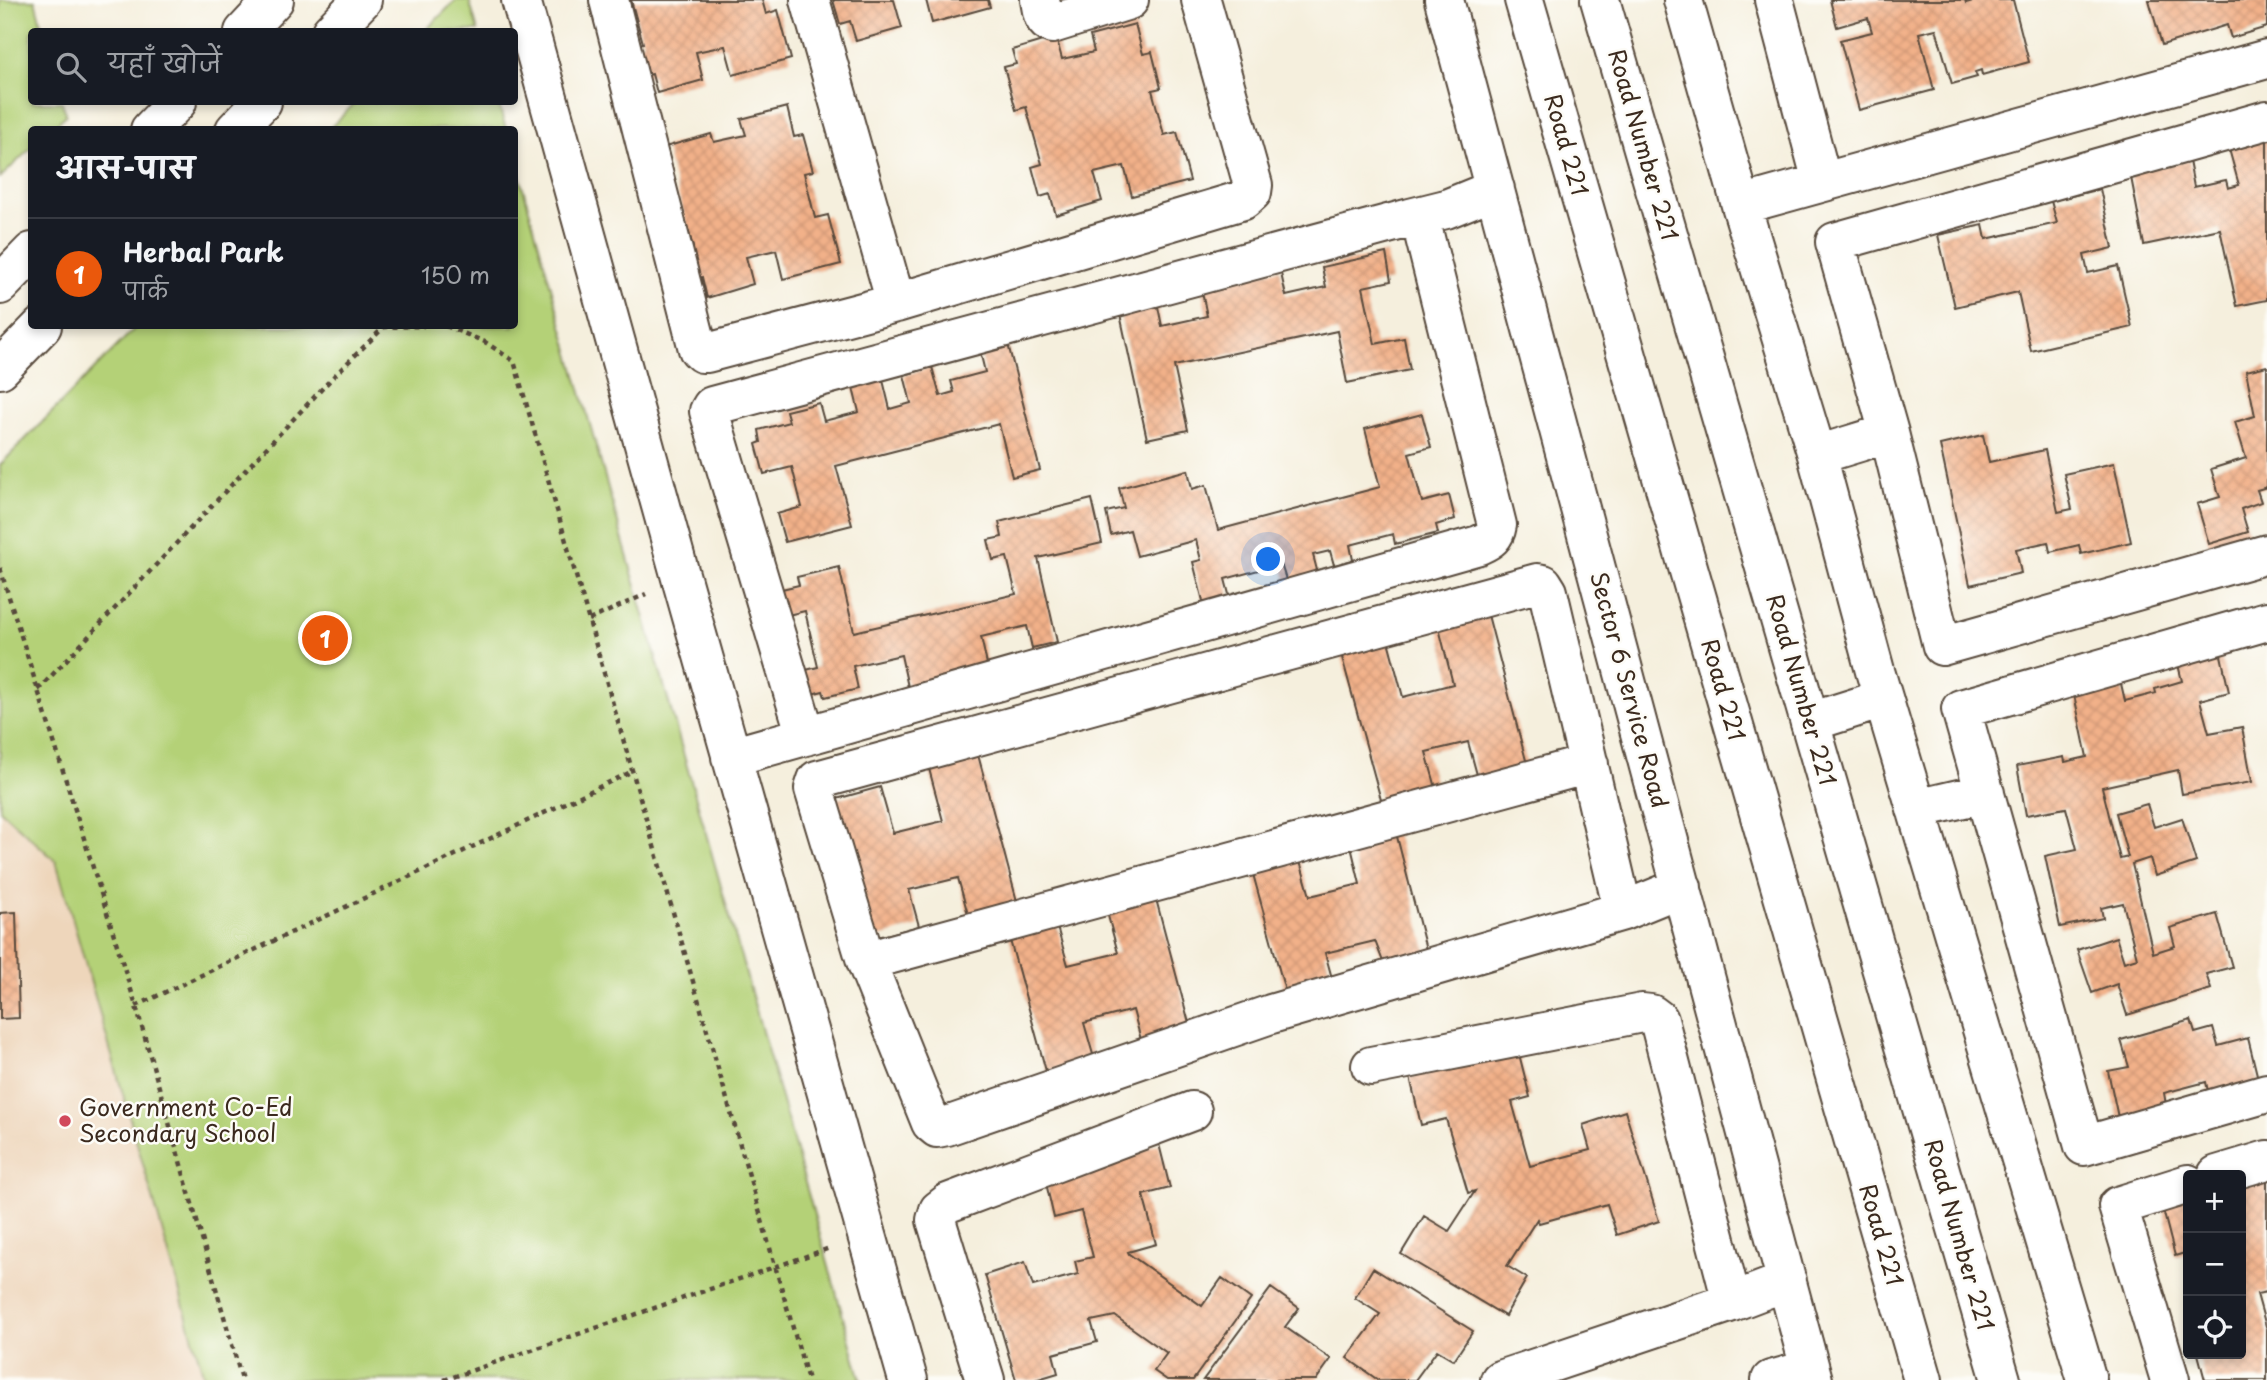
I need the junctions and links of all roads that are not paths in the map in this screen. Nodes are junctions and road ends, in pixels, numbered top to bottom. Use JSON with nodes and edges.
{"nodes":[{"id":1,"x":274,"y":0,"type":"edge"},
{"id":2,"x":362,"y":0,"type":"edge"},
{"id":3,"x":521,"y":0,"type":"edge"},
{"id":4,"x":609,"y":0,"type":"edge"},
{"id":5,"x":810,"y":0,"type":"edge"},
{"id":6,"x":1040,"y":0,"type":"edge"},
{"id":7,"x":1129,"y":0,"type":"edge"},
{"id":8,"x":1201,"y":0,"type":"edge"},
{"id":9,"x":1444,"y":0,"type":"edge"},
{"id":10,"x":1524,"y":0,"type":"edge"},
{"id":11,"x":1600,"y":0,"type":"edge"},
{"id":12,"x":1683,"y":0,"type":"edge"},
{"id":13,"x":1774,"y":0,"type":"edge"},
{"id":14,"x":248,"y":28,"type":"edge"},
{"id":15,"x":335,"y":28,"type":"edge"},
{"id":16,"x":2267,"y":59,"type":"edge"},
{"id":17,"x":174,"y":105,"type":"edge"},
{"id":18,"x":259,"y":105,"type":"edge"},
{"id":19,"x":2267,"y":120,"type":"edge"},
{"id":20,"x":154,"y":126,"type":"edge"},
{"id":21,"x":239,"y":126,"type":"edge"},
{"id":22,"x":1822,"y":183,"type":"junction"},
{"id":23,"x":1494,"y":189,"type":"junction"},
{"id":24,"x":1741,"y":205,"type":"junction"},
{"id":25,"x":1410,"y":218,"type":"junction"},
{"id":26,"x":28,"y":256,"type":"edge"},
{"id":27,"x":0,"y":285,"type":"edge"},
{"id":28,"x":896,"y":303,"type":"junction"},
{"id":29,"x":39,"y":329,"type":"edge"},
{"id":30,"x":0,"y":369,"type":"edge"},
{"id":31,"x":1889,"y":433,"type":"junction"},
{"id":32,"x":1817,"y":455,"type":"junction"},
{"id":33,"x":2267,"y":554,"type":"edge"},
{"id":34,"x":2267,"y":621,"type":"edge"},
{"id":35,"x":1884,"y":699,"type":"junction"},
{"id":36,"x":1810,"y":722,"type":"junction"},
{"id":37,"x":806,"y":736,"type":"junction"},
{"id":38,"x":731,"y":757,"type":"junction"},
{"id":39,"x":1589,"y":764,"type":"junction"},
{"id":40,"x":1984,"y":793,"type":"junction"},
{"id":41,"x":1916,"y":809,"type":"junction"},
{"id":42,"x":1682,"y":887,"type":"junction"},
{"id":43,"x":1623,"y":911,"type":"junction"},
{"id":44,"x":866,"y":961,"type":"junction"},
{"id":45,"x":1371,"y":1066,"type":"dead end"},
{"id":46,"x":2267,"y":1093,"type":"edge"},
{"id":47,"x":1192,"y":1111,"type":"dead end"},
{"id":48,"x":2267,"y":1160,"type":"edge"},
{"id":49,"x":2234,"y":1170,"type":"edge"},
{"id":50,"x":2183,"y":1186,"type":"edge"},
{"id":51,"x":1787,"y":1281,"type":"junction"},
{"id":52,"x":1732,"y":1302,"type":"junction"},
{"id":53,"x":1812,"y":1374,"type":"edge"},
{"id":54,"x":908,"y":1380,"type":"edge"},
{"id":55,"x":985,"y":1380,"type":"edge"},
{"id":56,"x":1500,"y":1380,"type":"edge"},
{"id":57,"x":1771,"y":1380,"type":"edge"},
{"id":58,"x":1923,"y":1380,"type":"edge"},
{"id":59,"x":2001,"y":1380,"type":"edge"},
{"id":60,"x":2087,"y":1380,"type":"edge"},
{"id":61,"x":2170,"y":1380,"type":"edge"}],
"edges":[{"from":1,"to":14,"type":"street"},
{"from":2,"to":15,"type":"street"},
{"from":3,"to":38,"type":"street"},
{"from":4,"to":28,"type":"street"},
{"from":5,"to":28,"type":"street"},
{"from":6,"to":7,"type":"street"},
{"from":8,"to":28,"type":"street"},
{"from":9,"to":23,"type":"street","name":"Sector 6 Service Road"},
{"from":10,"to":58,"type":"street","name":"Road 221"},
{"from":11,"to":36,"type":"street","name":"Road Number 221"},
{"from":12,"to":24,"type":"street"},
{"from":13,"to":22,"type":"street"},
{"from":16,"to":22,"type":"street"},
{"from":17,"to":20,"type":"street"},
{"from":18,"to":21,"type":"street"},
{"from":19,"to":31,"type":"street"},
{"from":22,"to":24,"type":"street"},
{"from":23,"to":25,"type":"street"},
{"from":23,"to":42,"type":"street","name":"Sector 6 Service Road"},
{"from":24,"to":32,"type":"street"},
{"from":25,"to":37,"type":"street"},
{"from":25,"to":37,"type":"street"},
{"from":26,"to":27,"type":"street"},
{"from":29,"to":30,"type":"street"},
{"from":31,"to":32,"type":"street"},
{"from":31,"to":33,"type":"street"},
{"from":32,"to":35,"type":"street"},
{"from":34,"to":40,"type":"street"},
{"from":35,"to":36,"type":"street"},
{"from":35,"to":41,"type":"street"},
{"from":36,"to":59,"type":"street","name":"Road Number 221"},
{"from":37,"to":38,"type":"street"},
{"from":38,"to":54,"type":"street"},
{"from":39,"to":43,"type":"street"},
{"from":39,"to":44,"type":"street"},
{"from":39,"to":44,"type":"street"},
{"from":40,"to":41,"type":"street"},
{"from":40,"to":46,"type":"street"},
{"from":41,"to":60,"type":"street"},
{"from":42,"to":43,"type":"street"},
{"from":42,"to":51,"type":"street","name":"Sector 6 Service Road"},
{"from":43,"to":44,"type":"street"},
{"from":45,"to":52,"type":"street"},
{"from":47,"to":55,"type":"street"},
{"from":48,"to":49,"type":"street"},
{"from":50,"to":61,"type":"street"},
{"from":51,"to":52,"type":"street"},
{"from":51,"to":53,"type":"street","name":"Sector 6 Service Road"},
{"from":52,"to":56,"type":"street"},
{"from":53,"to":57,"type":"street"}]}
